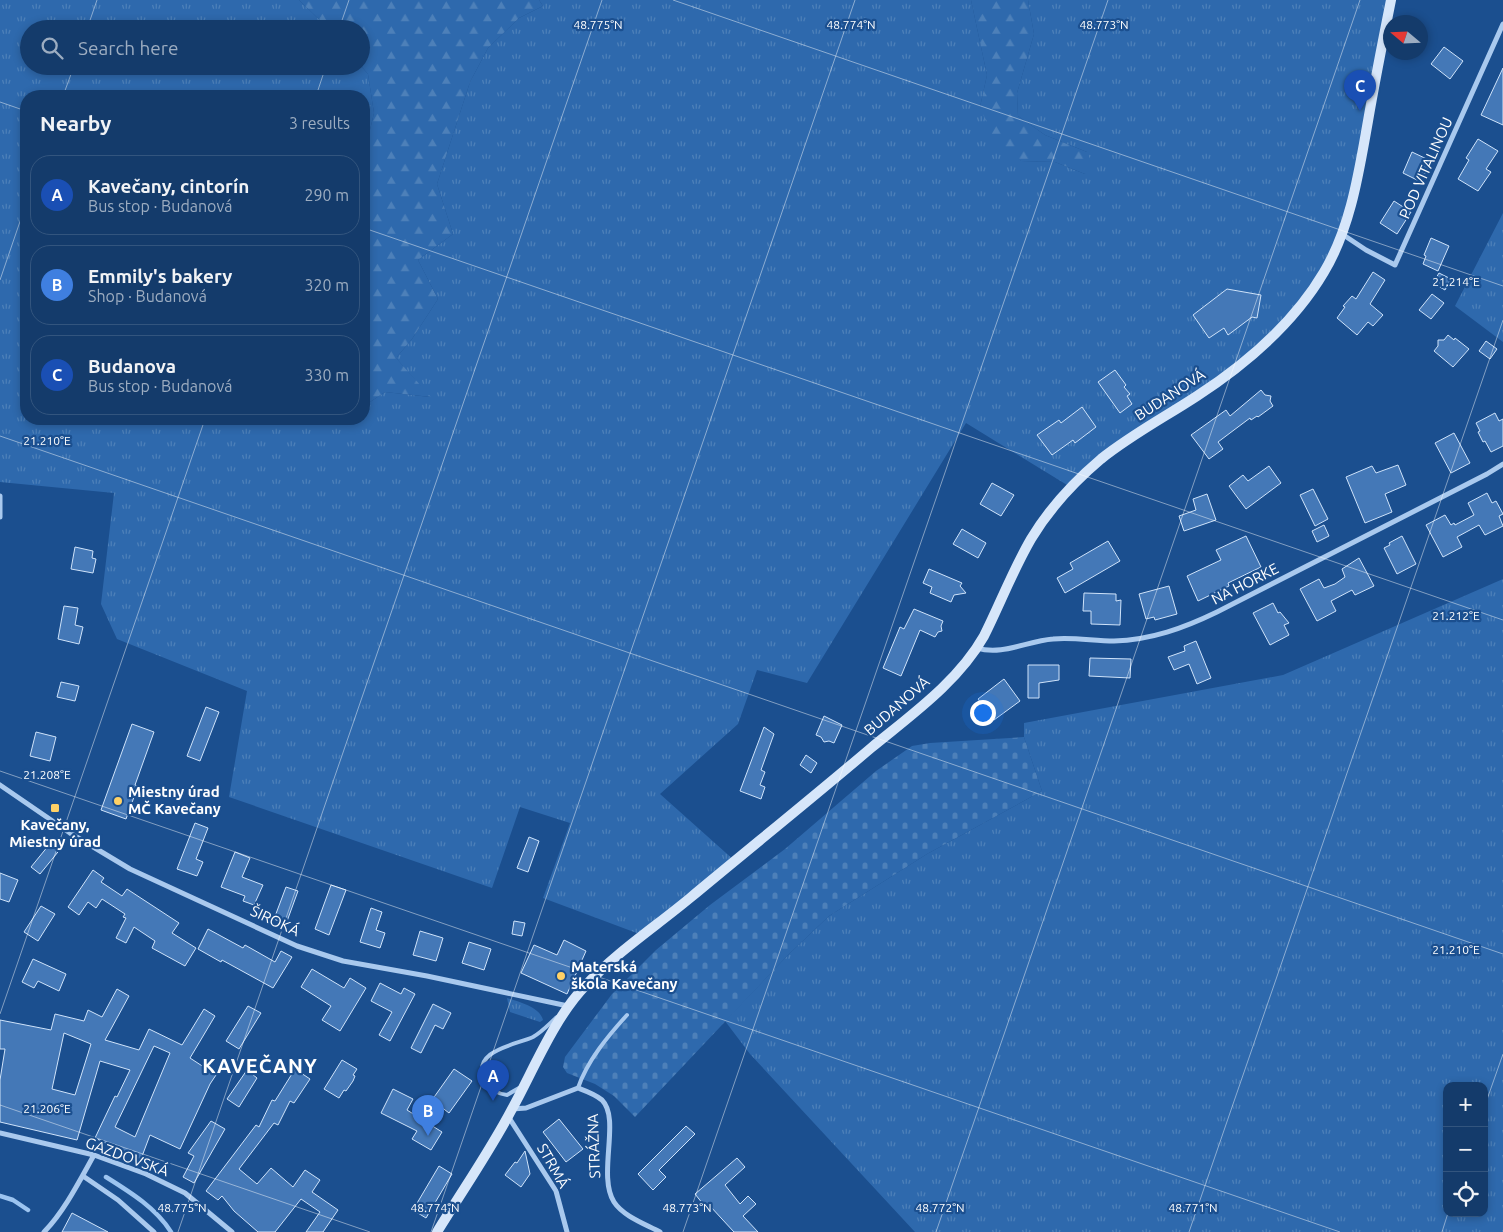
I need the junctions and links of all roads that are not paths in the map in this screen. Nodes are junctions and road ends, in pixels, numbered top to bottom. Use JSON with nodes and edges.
{"nodes":[{"id":1,"x":1391,"y":0,"type":"edge"},
{"id":2,"x":1503,"y":24,"type":"edge"},
{"id":3,"x":1342,"y":234,"type":"junction"},
{"id":4,"x":1503,"y":464,"type":"edge"},
{"id":5,"x":0,"y":496,"type":"edge"},
{"id":6,"x":0,"y":517,"type":"edge"},
{"id":7,"x":977,"y":648,"type":"junction"},
{"id":8,"x":0,"y":785,"type":"edge"},
{"id":9,"x":568,"y":1006,"type":"junction"},
{"id":10,"x":627,"y":1015,"type":"dead end"},
{"id":11,"x":524,"y":1084,"type":"junction"},
{"id":12,"x":578,"y":1088,"type":"junction"},
{"id":13,"x":510,"y":1113,"type":"junction"},
{"id":14,"x":0,"y":1134,"type":"edge"},
{"id":15,"x":94,"y":1155,"type":"junction"},
{"id":16,"x":82,"y":1176,"type":"junction"},
{"id":17,"x":44,"y":1232,"type":"edge"},
{"id":18,"x":154,"y":1232,"type":"edge"},
{"id":19,"x":232,"y":1232,"type":"edge"},
{"id":20,"x":437,"y":1232,"type":"edge"},
{"id":21,"x":567,"y":1232,"type":"edge"},
{"id":22,"x":660,"y":1232,"type":"edge"}],
"edges":[{"from":1,"to":3,"type":"street","name":"BUDANOVÁ"},
{"from":2,"to":3,"type":"street","name":"POD VITALINOU"},
{"from":3,"to":7,"type":"street","name":"BUDANOVÁ"},
{"from":4,"to":7,"type":"street","name":"NA HORKE"},
{"from":5,"to":6,"type":"street"},
{"from":7,"to":9,"type":"street","name":"BUDANOVÁ"},
{"from":8,"to":9,"type":"street","name":"ŠIROKÁ"},
{"from":9,"to":11,"type":"street","name":"BUDANOVÁ"},
{"from":9,"to":11,"type":"lane"},
{"from":10,"to":12,"type":"lane"},
{"from":11,"to":13,"type":"street","name":"BUDANOVÁ"},
{"from":12,"to":13,"type":"street"},
{"from":12,"to":22,"type":"street","name":"STRÁŽNA"},
{"from":13,"to":20,"type":"street","name":"BUDANOVÁ"},
{"from":13,"to":21,"type":"street","name":"STRMÁ"},
{"from":14,"to":15,"type":"street","name":"GAZDOVSKÁ"},
{"from":15,"to":16,"type":"street"},
{"from":15,"to":19,"type":"street","name":"GAZDOVSKÁ"},
{"from":16,"to":17,"type":"street"},
{"from":16,"to":18,"type":"street"}]}
